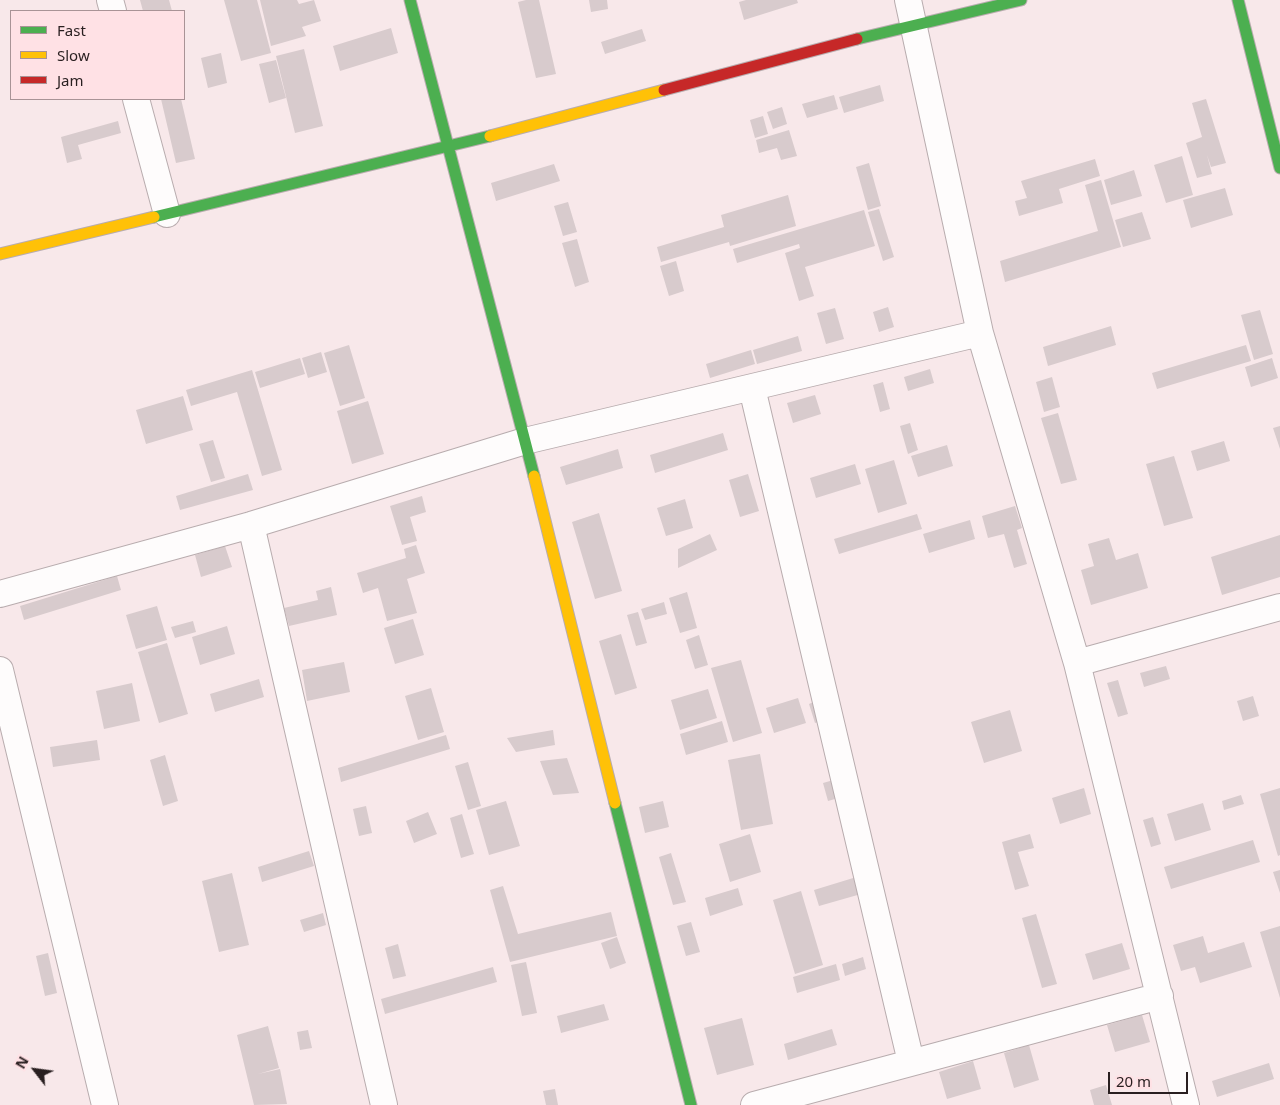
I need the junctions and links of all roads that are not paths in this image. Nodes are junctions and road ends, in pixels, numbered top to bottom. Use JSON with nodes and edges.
{"nodes":[{"id":1,"x":410,"y":0,"type":"edge"},
{"id":2,"x":1021,"y":0,"type":"edge"},
{"id":3,"x":1238,"y":0,"type":"edge"},
{"id":4,"x":911,"y":12,"type":"edge"},
{"id":5,"x":136,"y":100,"type":"edge"},
{"id":6,"x":448,"y":147,"type":"junction"},
{"id":7,"x":1280,"y":168,"type":"edge"},
{"id":8,"x":167,"y":214,"type":"junction"},
{"id":9,"x":0,"y":254,"type":"edge"},
{"id":10,"x":980,"y":333,"type":"junction"},
{"id":11,"x":752,"y":388,"type":"junction"},
{"id":12,"x":525,"y":441,"type":"junction"},
{"id":13,"x":250,"y":525,"type":"junction"},
{"id":14,"x":0,"y":594,"type":"edge"},
{"id":15,"x":1280,"y":606,"type":"edge"},
{"id":16,"x":1077,"y":664,"type":"junction"},
{"id":17,"x":0,"y":670,"type":"edge"},
{"id":18,"x":1160,"y":996,"type":"junction"},
{"id":19,"x":912,"y":1062,"type":"junction"},
{"id":20,"x":105,"y":1105,"type":"edge"},
{"id":21,"x":384,"y":1105,"type":"edge"},
{"id":22,"x":691,"y":1105,"type":"edge"},
{"id":23,"x":754,"y":1105,"type":"edge"},
{"id":24,"x":1186,"y":1105,"type":"edge"}],
"edges":[{"from":1,"to":6,"type":"street"},
{"from":2,"to":4,"type":"street"},
{"from":3,"to":7,"type":"street"},
{"from":4,"to":6,"type":"street"},
{"from":4,"to":10,"type":"street"},
{"from":5,"to":8,"type":"street"},
{"from":6,"to":8,"type":"street"},
{"from":6,"to":12,"type":"street"},
{"from":8,"to":9,"type":"street"},
{"from":10,"to":11,"type":"street"},
{"from":10,"to":16,"type":"street"},
{"from":11,"to":12,"type":"street"},
{"from":11,"to":19,"type":"street"},
{"from":12,"to":13,"type":"street"},
{"from":12,"to":22,"type":"street"},
{"from":13,"to":14,"type":"street"},
{"from":13,"to":21,"type":"street"},
{"from":15,"to":16,"type":"street"},
{"from":16,"to":18,"type":"street"},
{"from":17,"to":20,"type":"street"},
{"from":18,"to":19,"type":"street"},
{"from":18,"to":24,"type":"street"},
{"from":19,"to":23,"type":"street"}]}
